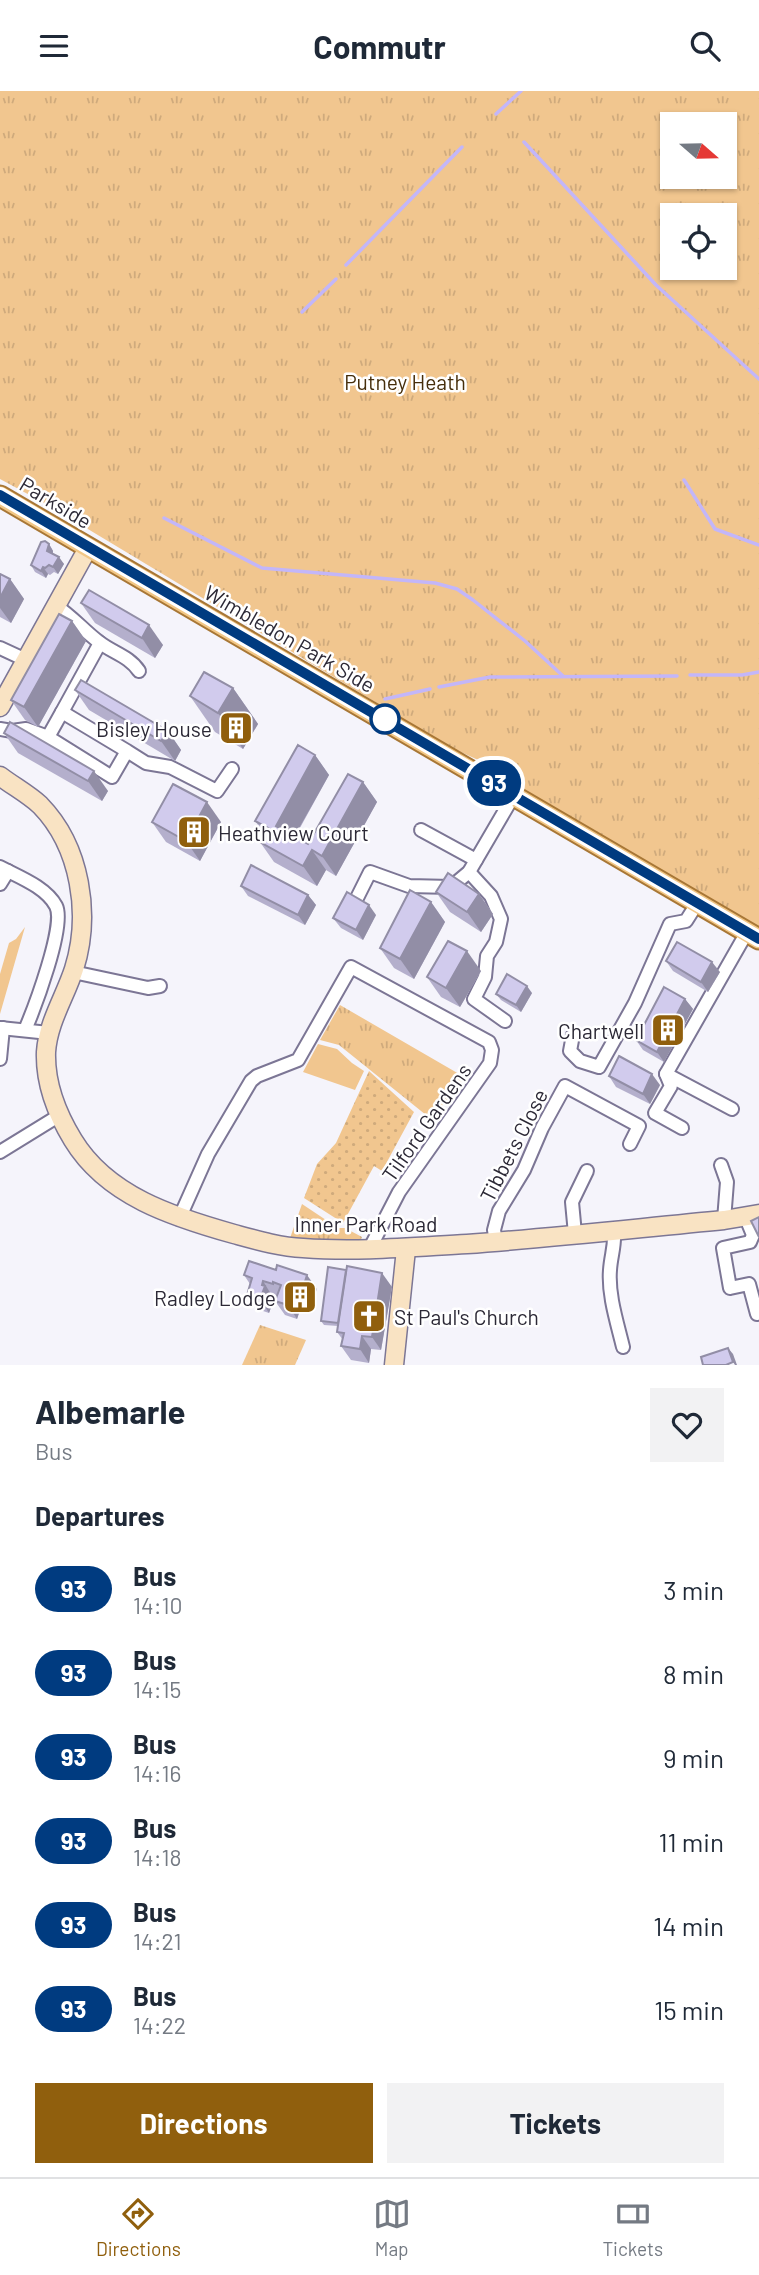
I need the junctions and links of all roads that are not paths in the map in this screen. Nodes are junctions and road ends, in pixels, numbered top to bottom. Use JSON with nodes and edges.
{"nodes":[{"id":1,"x":0,"y":496,"type":"edge"},
{"id":2,"x":88,"y":548,"type":"junction"},
{"id":3,"x":56,"y":606,"type":"junction"},
{"id":4,"x":100,"y":643,"type":"junction"},
{"id":5,"x":0,"y":648,"type":"edge"},
{"id":6,"x":26,"y":660,"type":"junction"},
{"id":7,"x":139,"y":671,"type":"dead end"},
{"id":8,"x":0,"y":707,"type":"edge"},
{"id":9,"x":62,"y":712,"type":"junction"},
{"id":10,"x":0,"y":729,"type":"edge"},
{"id":11,"x":48,"y":737,"type":"junction"},
{"id":12,"x":127,"y":751,"type":"junction"},
{"id":13,"x":232,"y":769,"type":"dead end"},
{"id":14,"x":0,"y":776,"type":"edge"},
{"id":15,"x":514,"y":795,"type":"junction"},
{"id":16,"x":421,"y":830,"type":"dead end"},
{"id":17,"x":473,"y":866,"type":"junction"},
{"id":18,"x":4,"y":869,"type":"edge"},
{"id":19,"x":0,"y":884,"type":"edge"},
{"id":20,"x":356,"y":898,"type":"edge"},
{"id":21,"x":698,"y":902,"type":"junction"},
{"id":22,"x":753,"y":935,"type":"edge"},
{"id":23,"x":73,"y":972,"type":"junction"},
{"id":24,"x":160,"y":986,"type":"dead end"},
{"id":25,"x":505,"y":1021,"type":"dead end"},
{"id":26,"x":1,"y":1028,"type":"edge"},
{"id":27,"x":25,"y":1030,"type":"junction"},
{"id":28,"x":49,"y":1033,"type":"junction"},
{"id":29,"x":573,"y":1035,"type":"dead end"},
{"id":30,"x":0,"y":1059,"type":"edge"},
{"id":31,"x":666,"y":1075,"type":"junction"},
{"id":32,"x":732,"y":1109,"type":"dead end"},
{"id":33,"x":60,"y":1115,"type":"junction"},
{"id":34,"x":682,"y":1128,"type":"dead end"},
{"id":35,"x":630,"y":1144,"type":"dead end"},
{"id":36,"x":0,"y":1152,"type":"edge"},
{"id":37,"x":721,"y":1165,"type":"dead end"},
{"id":38,"x":587,"y":1171,"type":"dead end"},
{"id":39,"x":752,"y":1216,"type":"edge"},
{"id":40,"x":179,"y":1219,"type":"junction"},
{"id":41,"x":724,"y":1220,"type":"junction"},
{"id":42,"x":614,"y":1231,"type":"junction"},
{"id":43,"x":575,"y":1234,"type":"junction"},
{"id":44,"x":496,"y":1242,"type":"junction"},
{"id":45,"x":406,"y":1249,"type":"junction"},
{"id":46,"x":369,"y":1250,"type":"junction"},
{"id":47,"x":757,"y":1314,"type":"dead end"},
{"id":48,"x":623,"y":1347,"type":"dead end"},
{"id":49,"x":394,"y":1365,"type":"edge"}],
"edges":[{"from":1,"to":2,"type":"main road","name":"Parkside"},
{"from":2,"to":3,"type":"street"},
{"from":2,"to":15,"type":"main road","name":"Wimbledon Park Side"},
{"from":3,"to":4,"type":"street"},
{"from":3,"to":6,"type":"street"},
{"from":4,"to":7,"type":"street"},
{"from":4,"to":9,"type":"street"},
{"from":5,"to":6,"type":"street"},
{"from":6,"to":8,"type":"street"},
{"from":9,"to":11,"type":"street"},
{"from":9,"to":12,"type":"street"},
{"from":10,"to":11,"type":"street"},
{"from":11,"to":12,"type":"street"},
{"from":12,"to":13,"type":"street"},
{"from":14,"to":23,"type":"street","name":"Inner Park Road"},
{"from":15,"to":17,"type":"street"},
{"from":15,"to":21,"type":"main road","name":"Wimbledon Park Side"},
{"from":16,"to":17,"type":"street"},
{"from":17,"to":20,"type":"street"},
{"from":17,"to":25,"type":"street"},
{"from":18,"to":19,"type":"street"},
{"from":18,"to":27,"type":"street"},
{"from":21,"to":22,"type":"main road","name":"Wimbledon Park Side"},
{"from":21,"to":29,"type":"street"},
{"from":22,"to":31,"type":"street"},
{"from":23,"to":24,"type":"street"},
{"from":23,"to":28,"type":"street","name":"Inner Park Road"},
{"from":26,"to":27,"type":"street"},
{"from":26,"to":30,"type":"street"},
{"from":27,"to":28,"type":"street"},
{"from":28,"to":33,"type":"street","name":"Inner Park Road"},
{"from":31,"to":32,"type":"street"},
{"from":31,"to":34,"type":"street"},
{"from":33,"to":36,"type":"street"},
{"from":33,"to":40,"type":"street","name":"Inner Park Road"},
{"from":35,"to":44,"type":"street","name":"Tibbets Close"},
{"from":37,"to":41,"type":"street"},
{"from":38,"to":43,"type":"street"},
{"from":39,"to":41,"type":"street","name":"Inner Park Road"},
{"from":39,"to":47,"type":"street"},
{"from":40,"to":46,"type":"street","name":"Inner Park Road"},
{"from":40,"to":46,"type":"street","name":"Tilford Gardens"},
{"from":41,"to":42,"type":"street","name":"Inner Park Road"},
{"from":42,"to":43,"type":"street","name":"Inner Park Road"},
{"from":42,"to":48,"type":"street"},
{"from":43,"to":44,"type":"street","name":"Inner Park Road"},
{"from":44,"to":45,"type":"street","name":"Inner Park Road"},
{"from":45,"to":46,"type":"street","name":"Inner Park Road"},
{"from":45,"to":49,"type":"street"}]}
